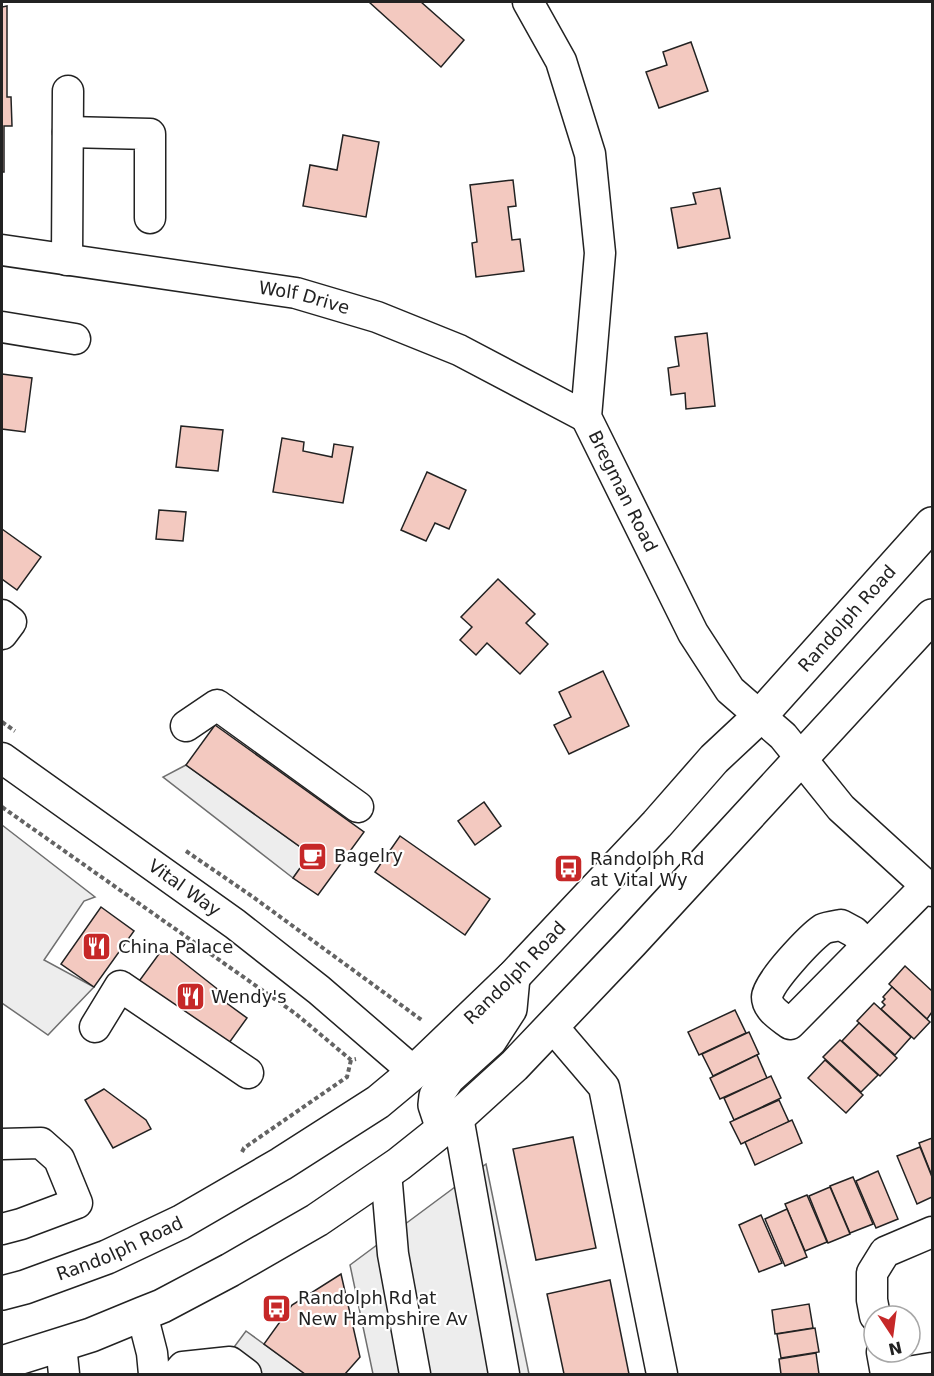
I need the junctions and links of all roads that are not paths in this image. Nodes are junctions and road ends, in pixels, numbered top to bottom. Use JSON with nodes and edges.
{"nodes":[{"id":1,"x":528,"y":2,"type":"edge"},
{"id":2,"x":68,"y":91,"type":"dead end"},
{"id":3,"x":68,"y":132,"type":"junction"},
{"id":4,"x":150,"y":218,"type":"dead end"},
{"id":5,"x":2,"y":250,"type":"edge"},
{"id":6,"x":67,"y":260,"type":"junction"},
{"id":7,"x":2,"y":327,"type":"edge"},
{"id":8,"x":75,"y":339,"type":"dead end"},
{"id":9,"x":586,"y":417,"type":"junction"},
{"id":10,"x":933,"y":524,"type":"edge"},
{"id":11,"x":2,"y":615,"type":"edge"},
{"id":12,"x":933,"y":616,"type":"edge"},
{"id":13,"x":2,"y":634,"type":"edge"},
{"id":14,"x":760,"y":716,"type":"junction"},
{"id":15,"x":186,"y":726,"type":"dead end"},
{"id":16,"x":2,"y":758,"type":"edge"},
{"id":17,"x":801,"y":759,"type":"junction"},
{"id":18,"x":358,"y":807,"type":"dead end"},
{"id":19,"x":929,"y":889,"type":"edge"},
{"id":20,"x":867,"y":945,"type":"dead end"},
{"id":21,"x":513,"y":977,"type":"junction"},
{"id":22,"x":552,"y":1026,"type":"junction"},
{"id":23,"x":95,"y":1027,"type":"dead end"},
{"id":24,"x":248,"y":1072,"type":"dead end"},
{"id":25,"x":414,"y":1072,"type":"junction"},
{"id":26,"x":451,"y":1123,"type":"junction"},
{"id":27,"x":2,"y":1144,"type":"edge"},
{"id":28,"x":386,"y":1173,"type":"junction"},
{"id":29,"x":2,"y":1229,"type":"edge"},
{"id":30,"x":933,"y":1232,"type":"edge"},
{"id":31,"x":2,"y":1293,"type":"edge"},
{"id":32,"x":873,"y":1304,"type":"edge"},
{"id":33,"x":142,"y":1314,"type":"junction"},
{"id":34,"x":62,"y":1360,"type":"edge"},
{"id":35,"x":2,"y":1363,"type":"edge"},
{"id":36,"x":933,"y":1368,"type":"edge"},
{"id":37,"x":154,"y":1374,"type":"edge"},
{"id":38,"x":177,"y":1374,"type":"edge"},
{"id":39,"x":246,"y":1374,"type":"edge"},
{"id":40,"x":415,"y":1374,"type":"edge"},
{"id":41,"x":504,"y":1374,"type":"edge"},
{"id":42,"x":662,"y":1374,"type":"edge"},
{"id":43,"x":896,"y":1374,"type":"edge"}],
"edges":[{"from":1,"to":9,"type":"street","name":"Bregman Road"},
{"from":2,"to":3,"type":"street"},
{"from":3,"to":4,"type":"street"},
{"from":3,"to":6,"type":"street"},
{"from":5,"to":6,"type":"street","name":"Wolf Drive"},
{"from":6,"to":9,"type":"street","name":"Wolf Drive"},
{"from":7,"to":8,"type":"street"},
{"from":9,"to":14,"type":"street","name":"Bregman Road"},
{"from":10,"to":14,"type":"main road","name":"Randolph Road"},
{"from":11,"to":13,"type":"street"},
{"from":12,"to":17,"type":"main road"},
{"from":14,"to":17,"type":"street","name":"Bregman Road"},
{"from":14,"to":21,"type":"main road","name":"Randolph Road"},
{"from":15,"to":18,"type":"street"},
{"from":16,"to":25,"type":"street","name":"Vital Way"},
{"from":17,"to":19,"type":"street","name":"Bregman Road"},
{"from":17,"to":22,"type":"main road"},
{"from":19,"to":20,"type":"street"},
{"from":21,"to":25,"type":"main road","name":"Randolph Road"},
{"from":21,"to":26,"type":"main road"},
{"from":22,"to":26,"type":"main road"},
{"from":22,"to":42,"type":"street"},
{"from":23,"to":24,"type":"street"},
{"from":25,"to":31,"type":"main road","name":"Randolph Road"},
{"from":26,"to":28,"type":"main road"},
{"from":26,"to":41,"type":"street"},
{"from":27,"to":29,"type":"street"},
{"from":28,"to":33,"type":"main road"},
{"from":28,"to":40,"type":"street"},
{"from":30,"to":32,"type":"street"},
{"from":33,"to":34,"type":"main road"},
{"from":33,"to":37,"type":"street"},
{"from":34,"to":35,"type":"main road"},
{"from":36,"to":43,"type":"street"},
{"from":38,"to":39,"type":"street"}]}
